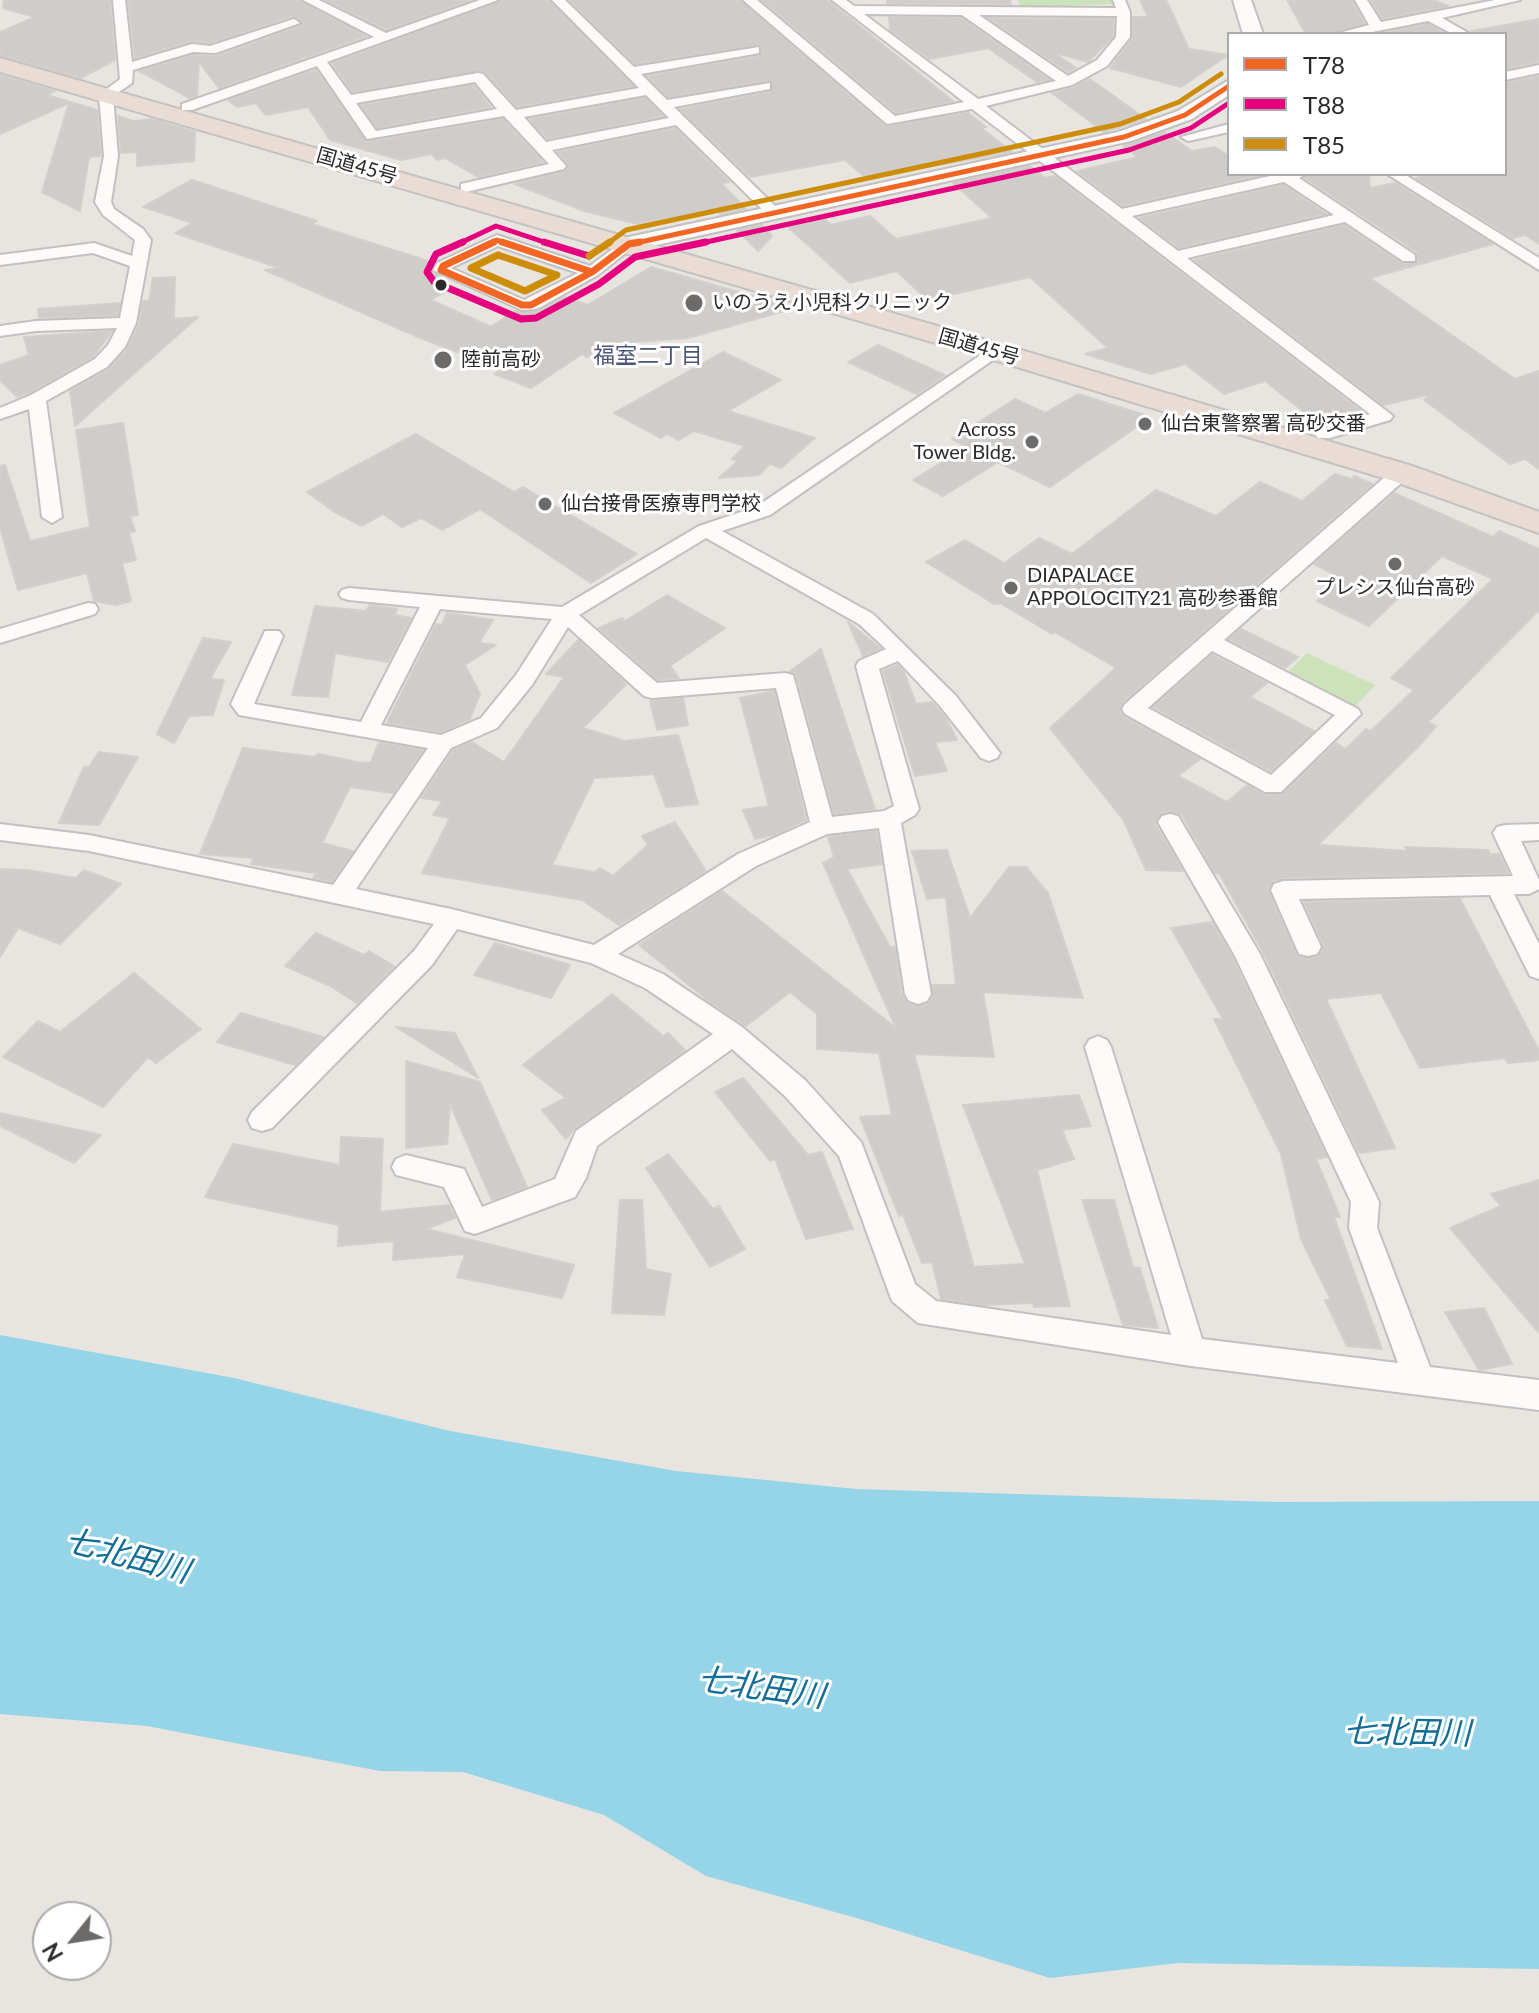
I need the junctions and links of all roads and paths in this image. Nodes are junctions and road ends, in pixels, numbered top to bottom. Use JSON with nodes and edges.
{"nodes":[{"id":1,"x":119,"y":0,"type":"edge"},
{"id":2,"x":309,"y":0,"type":"edge"},
{"id":3,"x":492,"y":0,"type":"edge"},
{"id":4,"x":580,"y":0,"type":"edge"},
{"id":5,"x":749,"y":0,"type":"edge"},
{"id":6,"x":838,"y":0,"type":"edge"},
{"id":7,"x":1242,"y":0,"type":"edge"},
{"id":8,"x":1361,"y":0,"type":"edge"},
{"id":9,"x":1514,"y":0,"type":"edge"},
{"id":10,"x":561,"y":1,"type":"edge"},
{"id":11,"x":1466,"y":4,"type":"edge"},
{"id":12,"x":1122,"y":6,"type":"edge"},
{"id":13,"x":851,"y":10,"type":"junction"},
{"id":14,"x":964,"y":10,"type":"junction"},
{"id":15,"x":1430,"y":17,"type":"junction"},
{"id":16,"x":294,"y":23,"type":"dead end"},
{"id":17,"x":1377,"y":27,"type":"junction"},
{"id":18,"x":1252,"y":32,"type":"edge"},
{"id":19,"x":1352,"y":32,"type":"edge"},
{"id":20,"x":1459,"y":32,"type":"edge"},
{"id":21,"x":384,"y":37,"type":"junction"},
{"id":22,"x":754,"y":50,"type":"dead end"},
{"id":23,"x":0,"y":54,"type":"edge"},
{"id":24,"x":319,"y":60,"type":"junction"},
{"id":25,"x":1513,"y":61,"type":"dead end"},
{"id":26,"x":0,"y":65,"type":"edge"},
{"id":27,"x":1535,"y":69,"type":"edge"},
{"id":28,"x":631,"y":72,"type":"junction"},
{"id":29,"x":1507,"y":76,"type":"edge"},
{"id":30,"x":1067,"y":82,"type":"junction"},
{"id":31,"x":116,"y":84,"type":"junction"},
{"id":32,"x":765,"y":86,"type":"dead end"},
{"id":33,"x":1227,"y":88,"type":"edge"},
{"id":34,"x":650,"y":90,"type":"junction"},
{"id":35,"x":347,"y":100,"type":"junction"},
{"id":36,"x":975,"y":104,"type":"junction"},
{"id":37,"x":662,"y":105,"type":"junction"},
{"id":38,"x":187,"y":107,"type":"junction"},
{"id":39,"x":510,"y":113,"type":"junction"},
{"id":40,"x":679,"y":120,"type":"junction"},
{"id":41,"x":1227,"y":128,"type":"edge"},
{"id":42,"x":1188,"y":137,"type":"dead end"},
{"id":43,"x":543,"y":147,"type":"junction"},
{"id":44,"x":1044,"y":156,"type":"junction"},
{"id":45,"x":1289,"y":176,"type":"edge"},
{"id":46,"x":1294,"y":176,"type":"edge"},
{"id":47,"x":1397,"y":176,"type":"edge"},
{"id":48,"x":466,"y":187,"type":"junction"},
{"id":49,"x":773,"y":212,"type":"junction"},
{"id":50,"x":1120,"y":214,"type":"junction"},
{"id":51,"x":1347,"y":217,"type":"junction"},
{"id":52,"x":640,"y":242,"type":"junction"},
{"id":53,"x":1176,"y":256,"type":"junction"},
{"id":54,"x":1409,"y":258,"type":"dead end"},
{"id":55,"x":0,"y":260,"type":"edge"},
{"id":56,"x":137,"y":263,"type":"junction"},
{"id":57,"x":1539,"y":265,"type":"edge"},
{"id":58,"x":592,"y":272,"type":"junction"},
{"id":59,"x":128,"y":323,"type":"junction"},
{"id":60,"x":0,"y":331,"type":"edge"},
{"id":61,"x":994,"y":351,"type":"junction"},
{"id":62,"x":37,"y":399,"type":"junction"},
{"id":63,"x":0,"y":414,"type":"edge"},
{"id":64,"x":1324,"y":434,"type":"junction"},
{"id":65,"x":1401,"y":473,"type":"junction"},
{"id":66,"x":1539,"y":507,"type":"edge"},
{"id":67,"x":52,"y":517,"type":"dead end"},
{"id":68,"x":1539,"y":523,"type":"edge"},
{"id":69,"x":706,"y":530,"type":"junction"},
{"id":70,"x":349,"y":594,"type":"dead end"},
{"id":71,"x":433,"y":602,"type":"junction"},
{"id":72,"x":88,"y":609,"type":"dead end"},
{"id":73,"x":566,"y":614,"type":"junction"},
{"id":74,"x":0,"y":636,"type":"edge"},
{"id":75,"x":272,"y":636,"type":"dead end"},
{"id":76,"x":1212,"y":642,"type":"junction"},
{"id":77,"x":901,"y":651,"type":"junction"},
{"id":78,"x":367,"y":731,"type":"junction"},
{"id":79,"x":443,"y":743,"type":"junction"},
{"id":80,"x":989,"y":753,"type":"dead end"},
{"id":81,"x":889,"y":819,"type":"junction"},
{"id":82,"x":1170,"y":822,"type":"dead end"},
{"id":83,"x":823,"y":826,"type":"junction"},
{"id":84,"x":0,"y":832,"type":"edge"},
{"id":85,"x":1539,"y":832,"type":"edge"},
{"id":86,"x":1498,"y":887,"type":"junction"},
{"id":87,"x":339,"y":895,"type":"junction"},
{"id":88,"x":451,"y":918,"type":"junction"},
{"id":89,"x":1308,"y":947,"type":"dead end"},
{"id":90,"x":597,"y":955,"type":"junction"},
{"id":91,"x":1539,"y":969,"type":"edge"},
{"id":92,"x":918,"y":994,"type":"dead end"},
{"id":93,"x":733,"y":1034,"type":"junction"},
{"id":94,"x":1098,"y":1047,"type":"dead end"},
{"id":95,"x":262,"y":1120,"type":"dead end"},
{"id":96,"x":406,"y":1167,"type":"dead end"},
{"id":97,"x":1191,"y":1352,"type":"junction"},
{"id":98,"x":1420,"y":1381,"type":"junction"},
{"id":99,"x":1539,"y":1395,"type":"edge"}],
"edges":[{"from":1,"to":31,"type":"street"},
{"from":2,"to":21,"type":"street"},
{"from":3,"to":21,"type":"street"},
{"from":4,"to":10,"type":"street"},
{"from":5,"to":36,"type":"street"},
{"from":6,"to":13,"type":"street"},
{"from":7,"to":18,"type":"street"},
{"from":8,"to":17,"type":"street"},
{"from":9,"to":11,"type":"street"},
{"from":10,"to":28,"type":"street"},
{"from":11,"to":15,"type":"street"},
{"from":12,"to":14,"type":"street"},
{"from":12,"to":30,"type":"street"},
{"from":13,"to":14,"type":"street"},
{"from":13,"to":36,"type":"street"},
{"from":14,"to":30,"type":"street"},
{"from":15,"to":17,"type":"street"},
{"from":15,"to":20,"type":"street"},
{"from":16,"to":31,"type":"street"},
{"from":17,"to":19,"type":"street"},
{"from":21,"to":24,"type":"street"},
{"from":22,"to":28,"type":"street"},
{"from":23,"to":31,"type":"highway","name":"国道45号"},
{"from":24,"to":35,"type":"street"},
{"from":24,"to":38,"type":"street"},
{"from":25,"to":27,"type":"street"},
{"from":26,"to":31,"type":"highway","name":"国道45号"},
{"from":27,"to":29,"type":"street"},
{"from":28,"to":34,"type":"street"},
{"from":30,"to":36,"type":"street"},
{"from":31,"to":38,"type":"highway","name":"国道45号"},
{"from":31,"to":52,"type":"highway","name":"国道45号"},
{"from":31,"to":56,"type":"street"},
{"from":32,"to":37,"type":"street"},
{"from":33,"to":44,"type":"street"},
{"from":34,"to":37,"type":"street"},
{"from":34,"to":39,"type":"street"},
{"from":35,"to":39,"type":"street"},
{"from":35,"to":39,"type":"street"},
{"from":36,"to":44,"type":"street"},
{"from":37,"to":40,"type":"street"},
{"from":38,"to":48,"type":"highway","name":"国道45号"},
{"from":39,"to":43,"type":"street"},
{"from":40,"to":43,"type":"street"},
{"from":40,"to":49,"type":"street"},
{"from":41,"to":42,"type":"street"},
{"from":43,"to":48,"type":"street"},
{"from":44,"to":49,"type":"street"},
{"from":44,"to":50,"type":"street"},
{"from":45,"to":50,"type":"street"},
{"from":46,"to":51,"type":"street"},
{"from":47,"to":57,"type":"street"},
{"from":48,"to":52,"type":"highway","name":"国道45号"},
{"from":49,"to":52,"type":"street"},
{"from":50,"to":53,"type":"street"},
{"from":51,"to":53,"type":"street"},
{"from":51,"to":54,"type":"street"},
{"from":52,"to":58,"type":"street"},
{"from":52,"to":61,"type":"highway","name":"国道45号"},
{"from":52,"to":64,"type":"highway","name":"国道45号"},
{"from":53,"to":64,"type":"street"},
{"from":55,"to":56,"type":"street"},
{"from":56,"to":59,"type":"street"},
{"from":58,"to":58,"type":"street"},
{"from":59,"to":60,"type":"street"},
{"from":59,"to":62,"type":"street"},
{"from":61,"to":65,"type":"highway","name":"国道45号"},
{"from":61,"to":69,"type":"street"},
{"from":62,"to":63,"type":"street"},
{"from":62,"to":67,"type":"street"},
{"from":64,"to":66,"type":"highway","name":"国道45号"},
{"from":65,"to":68,"type":"highway","name":"国道45号"},
{"from":65,"to":76,"type":"street"},
{"from":69,"to":73,"type":"street"},
{"from":69,"to":77,"type":"street"},
{"from":70,"to":71,"type":"street"},
{"from":71,"to":73,"type":"street"},
{"from":71,"to":78,"type":"street"},
{"from":72,"to":74,"type":"street"},
{"from":73,"to":79,"type":"street"},
{"from":73,"to":83,"type":"street"},
{"from":75,"to":78,"type":"street"},
{"from":76,"to":76,"type":"street"},
{"from":77,"to":80,"type":"street"},
{"from":77,"to":81,"type":"street"},
{"from":78,"to":79,"type":"street"},
{"from":79,"to":87,"type":"street"},
{"from":81,"to":83,"type":"street"},
{"from":81,"to":92,"type":"street"},
{"from":82,"to":98,"type":"street"},
{"from":83,"to":90,"type":"street"},
{"from":84,"to":87,"type":"street"},
{"from":85,"to":86,"type":"street"},
{"from":86,"to":89,"type":"street"},
{"from":86,"to":91,"type":"street"},
{"from":87,"to":88,"type":"street"},
{"from":88,"to":90,"type":"street"},
{"from":88,"to":95,"type":"street"},
{"from":90,"to":93,"type":"street"},
{"from":93,"to":96,"type":"street"},
{"from":93,"to":97,"type":"street"},
{"from":94,"to":97,"type":"street"},
{"from":97,"to":98,"type":"street"},
{"from":98,"to":99,"type":"street"}]}
